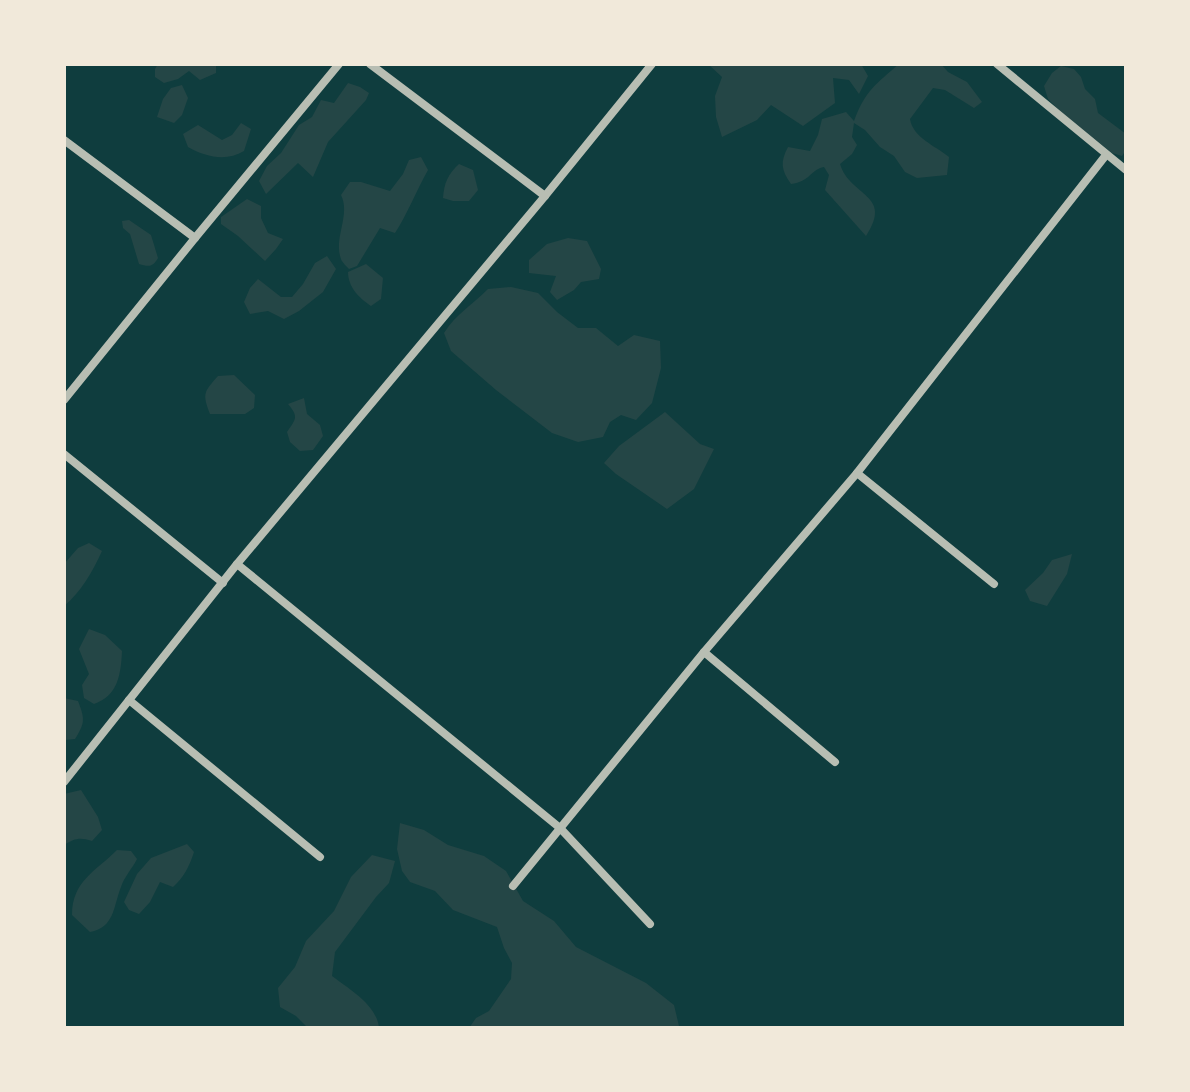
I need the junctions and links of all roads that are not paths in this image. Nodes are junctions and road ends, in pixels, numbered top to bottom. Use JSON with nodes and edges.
{"nodes":[{"id":1,"x":339,"y":64,"type":"edge"},
{"id":2,"x":370,"y":64,"type":"edge"},
{"id":3,"x":652,"y":64,"type":"edge"},
{"id":4,"x":997,"y":64,"type":"edge"},
{"id":5,"x":64,"y":140,"type":"edge"},
{"id":6,"x":1106,"y":155,"type":"junction"},
{"id":7,"x":1126,"y":170,"type":"edge"},
{"id":8,"x":545,"y":196,"type":"junction"},
{"id":9,"x":195,"y":238,"type":"junction"},
{"id":10,"x":64,"y":400,"type":"edge"},
{"id":11,"x":64,"y":454,"type":"edge"},
{"id":12,"x":857,"y":473,"type":"junction"},
{"id":13,"x":237,"y":564,"type":"junction"},
{"id":14,"x":223,"y":583,"type":"junction"},
{"id":15,"x":994,"y":584,"type":"dead end"},
{"id":16,"x":704,"y":652,"type":"junction"},
{"id":17,"x":129,"y":700,"type":"junction"},
{"id":18,"x":835,"y":762,"type":"dead end"},
{"id":19,"x":64,"y":782,"type":"edge"},
{"id":20,"x":560,"y":828,"type":"junction"},
{"id":21,"x":320,"y":857,"type":"dead end"},
{"id":22,"x":513,"y":886,"type":"dead end"},
{"id":23,"x":650,"y":924,"type":"dead end"}],
"edges":[{"from":1,"to":9,"type":"street"},
{"from":2,"to":8,"type":"street"},
{"from":3,"to":8,"type":"street"},
{"from":4,"to":6,"type":"street"},
{"from":5,"to":9,"type":"street"},
{"from":6,"to":7,"type":"street"},
{"from":6,"to":12,"type":"street"},
{"from":8,"to":13,"type":"street"},
{"from":9,"to":10,"type":"street"},
{"from":11,"to":14,"type":"street"},
{"from":12,"to":15,"type":"street"},
{"from":12,"to":16,"type":"street"},
{"from":13,"to":14,"type":"street"},
{"from":13,"to":20,"type":"street"},
{"from":14,"to":17,"type":"street"},
{"from":16,"to":18,"type":"street"},
{"from":16,"to":20,"type":"street"},
{"from":17,"to":19,"type":"street"},
{"from":17,"to":21,"type":"street"},
{"from":20,"to":22,"type":"street"},
{"from":20,"to":23,"type":"street"}]}
